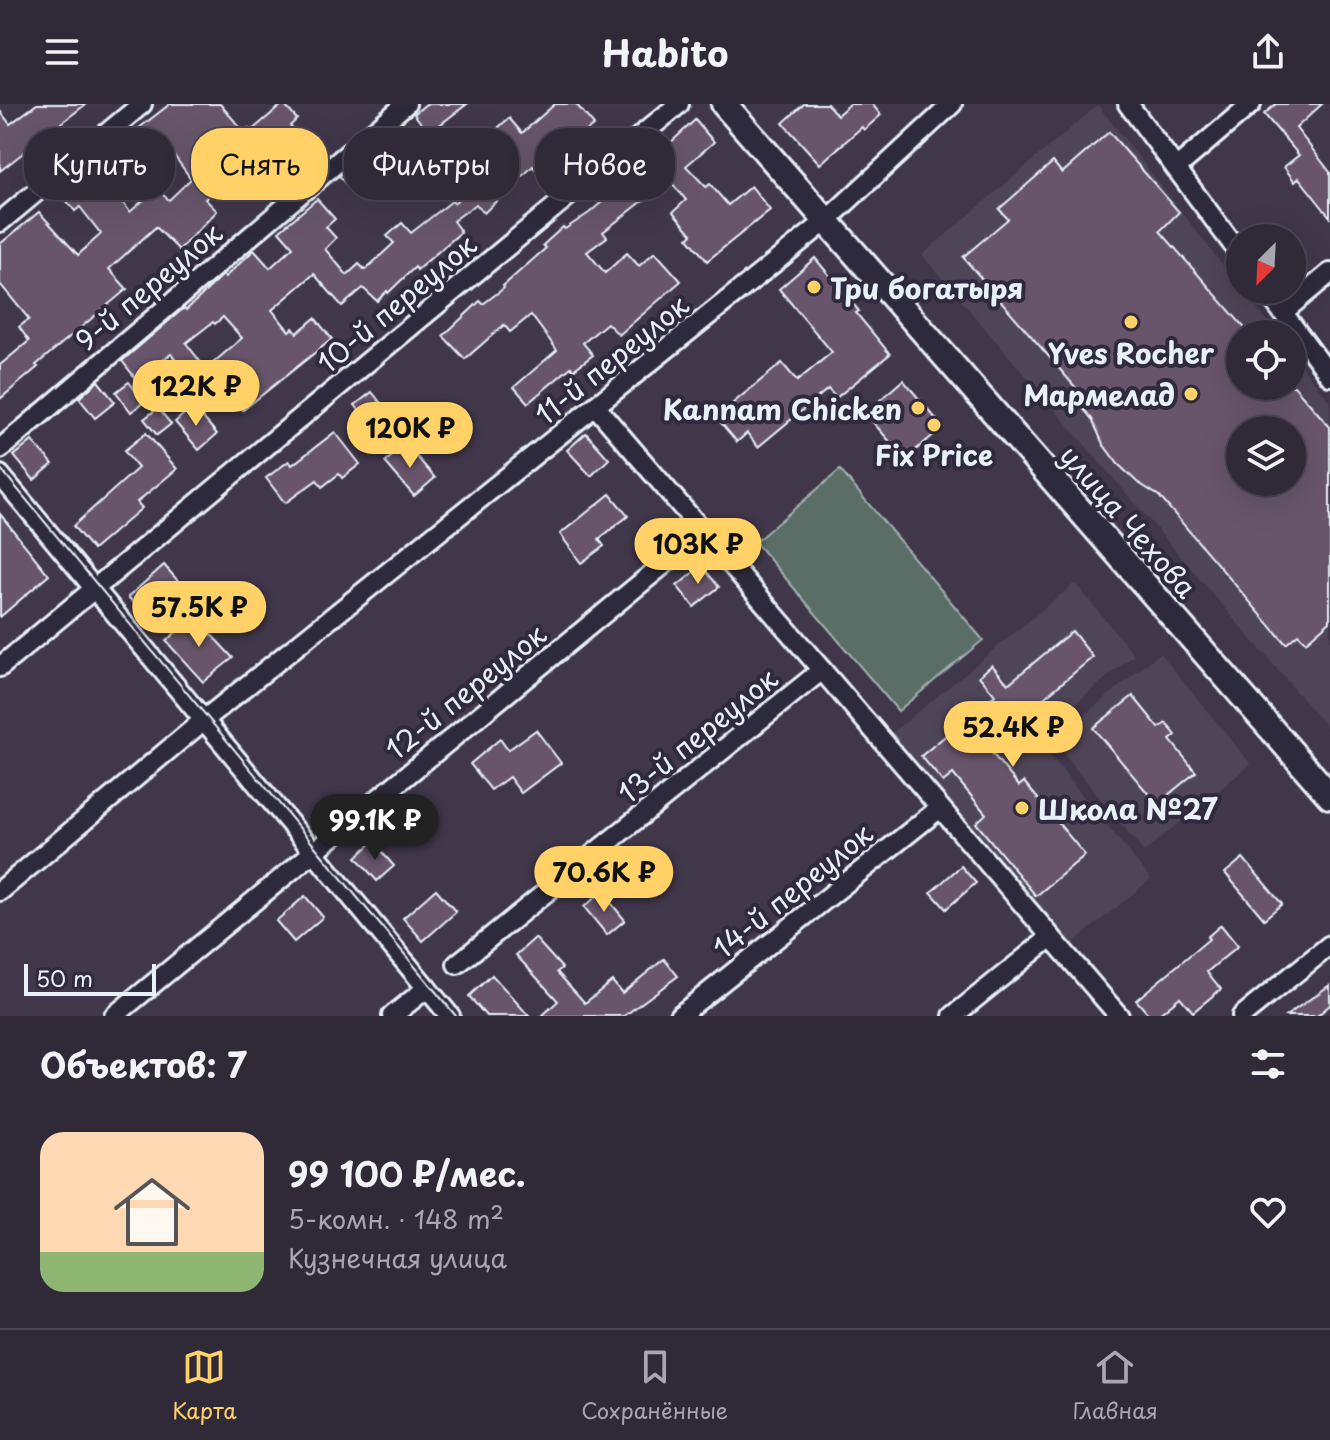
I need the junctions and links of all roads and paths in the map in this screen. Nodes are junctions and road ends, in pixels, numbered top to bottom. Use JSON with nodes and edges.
{"nodes":[{"id":1,"x":142,"y":104,"type":"edge"},
{"id":2,"x":406,"y":104,"type":"edge"},
{"id":3,"x":679,"y":104,"type":"edge"},
{"id":4,"x":724,"y":104,"type":"edge"},
{"id":5,"x":952,"y":104,"type":"edge"},
{"id":6,"x":1128,"y":104,"type":"edge"},
{"id":7,"x":1251,"y":104,"type":"edge"},
{"id":8,"x":1176,"y":168,"type":"junction"},
{"id":9,"x":826,"y":221,"type":"junction"},
{"id":10,"x":0,"y":222,"type":"edge"},
{"id":11,"x":1226,"y":235,"type":"edge"},
{"id":12,"x":1330,"y":273,"type":"edge"},
{"id":13,"x":1277,"y":304,"type":"edge"},
{"id":14,"x":1283,"y":312,"type":"junction"},
{"id":15,"x":1330,"y":376,"type":"edge"},
{"id":16,"x":596,"y":407,"type":"junction"},
{"id":17,"x":0,"y":449,"type":"edge"},
{"id":18,"x":0,"y":475,"type":"edge"},
{"id":19,"x":703,"y":532,"type":"junction"},
{"id":20,"x":95,"y":590,"type":"junction"},
{"id":21,"x":0,"y":667,"type":"edge"},
{"id":22,"x":822,"y":670,"type":"junction"},
{"id":23,"x":204,"y":720,"type":"junction"},
{"id":24,"x":1330,"y":796,"type":"edge"},
{"id":25,"x":940,"y":808,"type":"junction"},
{"id":26,"x":313,"y":852,"type":"junction"},
{"id":27,"x":0,"y":891,"type":"edge"},
{"id":28,"x":1051,"y":937,"type":"junction"},
{"id":29,"x":1330,"y":945,"type":"edge"},
{"id":30,"x":457,"y":964,"type":"dead end"},
{"id":31,"x":427,"y":988,"type":"junction"},
{"id":32,"x":114,"y":1016,"type":"edge"},
{"id":33,"x":392,"y":1016,"type":"edge"},
{"id":34,"x":450,"y":1016,"type":"edge"},
{"id":35,"x":679,"y":1016,"type":"edge"},
{"id":36,"x":953,"y":1016,"type":"edge"},
{"id":37,"x":1119,"y":1016,"type":"edge"},
{"id":38,"x":1242,"y":1016,"type":"edge"}],
"edges":[{"from":1,"to":10,"type":"street"},
{"from":2,"to":17,"type":"street","name":"9-й переулок"},
{"from":3,"to":20,"type":"street","name":"10-й переулок"},
{"from":4,"to":9,"type":"main road","name":"улица Чехова"},
{"from":5,"to":9,"type":"street","name":"11-й переулок"},
{"from":6,"to":8,"type":"street"},
{"from":7,"to":8,"type":"street"},
{"from":8,"to":11,"type":"street"},
{"from":9,"to":16,"type":"street","name":"11-й переулок"},
{"from":9,"to":24,"type":"main road","name":"улица Чехова"},
{"from":12,"to":14,"type":"street"},
{"from":13,"to":14,"type":"street"},
{"from":14,"to":15,"type":"street"},
{"from":16,"to":19,"type":"street"},
{"from":16,"to":23,"type":"street","name":"11-й переулок"},
{"from":18,"to":20,"type":"street"},
{"from":19,"to":22,"type":"street"},
{"from":19,"to":26,"type":"street","name":"12-й переулок"},
{"from":20,"to":21,"type":"street","name":"10-й переулок"},
{"from":20,"to":23,"type":"street"},
{"from":22,"to":25,"type":"street"},
{"from":22,"to":30,"type":"street","name":"13-й переулок"},
{"from":23,"to":26,"type":"street"},
{"from":23,"to":27,"type":"street","name":"11-й переулок"},
{"from":25,"to":28,"type":"street"},
{"from":25,"to":35,"type":"street","name":"14-й переулок"},
{"from":26,"to":31,"type":"street"},
{"from":26,"to":32,"type":"street","name":"12-й переулок"},
{"from":28,"to":36,"type":"street"},
{"from":28,"to":37,"type":"street"},
{"from":29,"to":38,"type":"street"},
{"from":31,"to":33,"type":"street"},
{"from":31,"to":34,"type":"street"}]}
